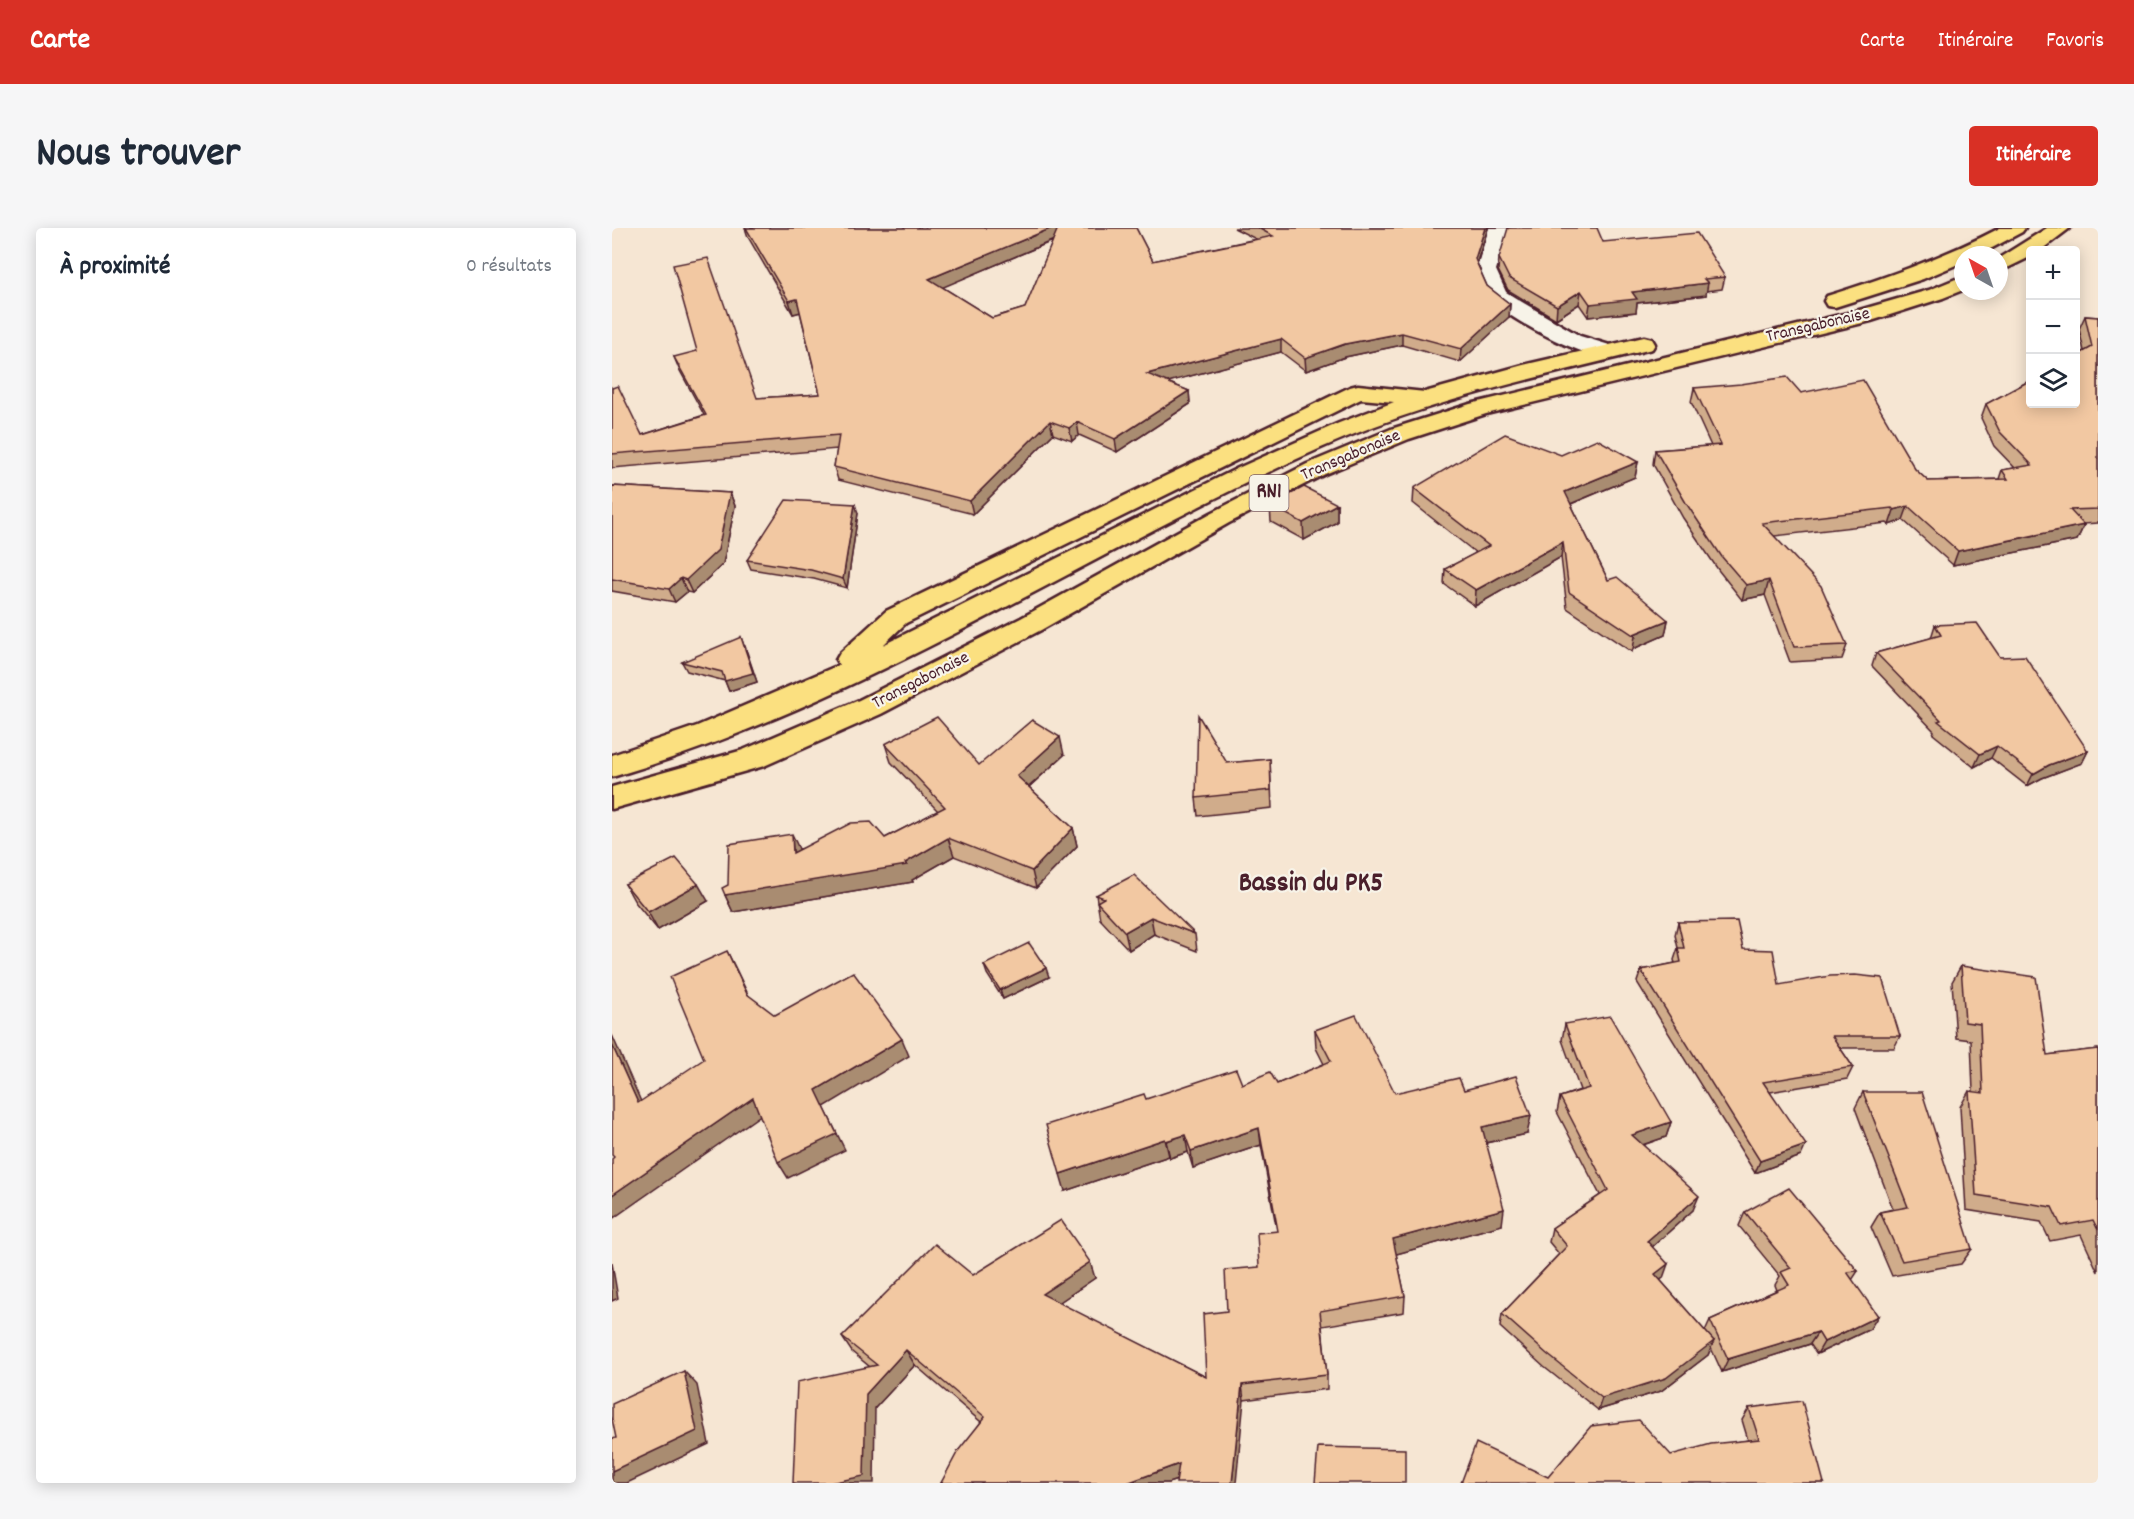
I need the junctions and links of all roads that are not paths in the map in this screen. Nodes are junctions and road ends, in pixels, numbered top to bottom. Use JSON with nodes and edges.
{"nodes":[{"id":1,"x":1499,"y":228,"type":"edge"},
{"id":2,"x":2015,"y":228,"type":"edge"},
{"id":3,"x":2060,"y":228,"type":"edge"},
{"id":4,"x":1980,"y":246,"type":"edge"},
{"id":5,"x":1954,"y":259,"type":"edge"},
{"id":6,"x":2008,"y":261,"type":"edge"},
{"id":7,"x":1954,"y":286,"type":"edge"},
{"id":8,"x":1608,"y":352,"type":"junction"},
{"id":9,"x":612,"y":766,"type":"edge"},
{"id":10,"x":612,"y":798,"type":"edge"}],
"edges":[{"from":1,"to":8,"type":"street"},
{"from":2,"to":4,"type":"highway","name":"Transgabonaise"},
{"from":3,"to":6,"type":"highway"},
{"from":5,"to":8,"type":"highway","name":"Transgabonaise"},
{"from":7,"to":10,"type":"highway","name":"Transgabonaise","number":"RN1"},
{"from":8,"to":9,"type":"highway","name":"Transgabonaise"}]}
